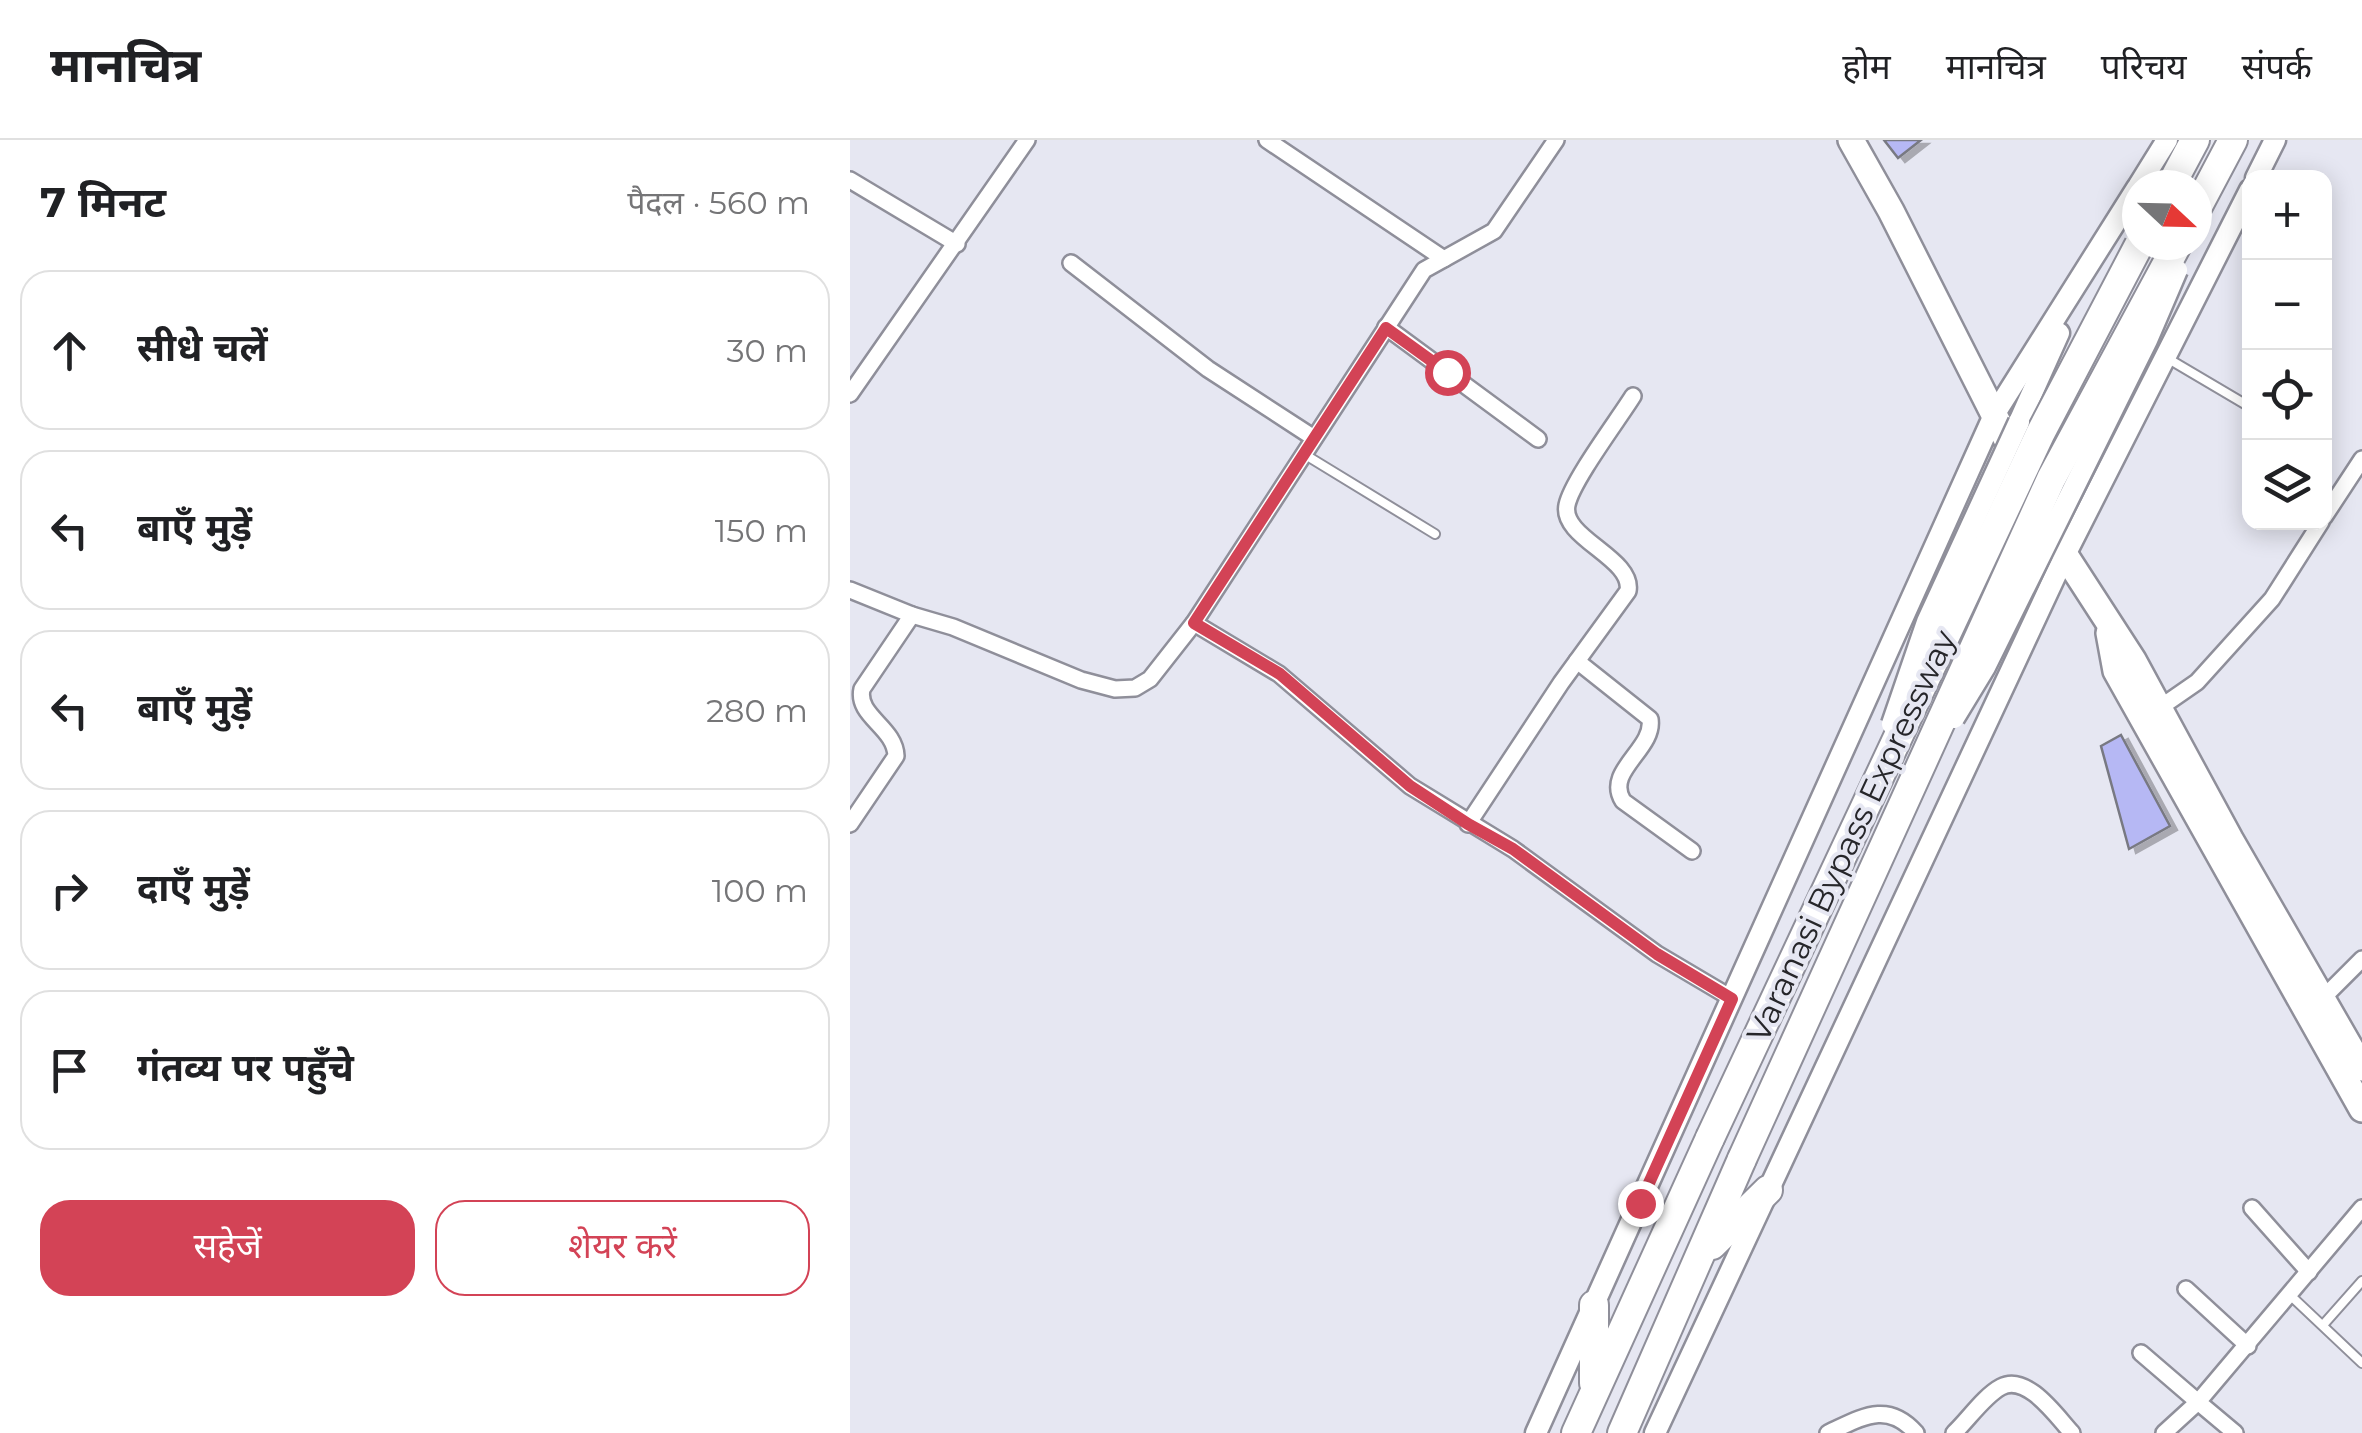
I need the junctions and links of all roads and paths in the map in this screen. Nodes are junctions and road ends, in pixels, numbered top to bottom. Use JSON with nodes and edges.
{"nodes":[{"id":1,"x":1027,"y":140,"type":"edge"},
{"id":2,"x":1266,"y":140,"type":"edge"},
{"id":3,"x":1556,"y":140,"type":"edge"},
{"id":4,"x":1851,"y":140,"type":"edge"},
{"id":5,"x":2166,"y":140,"type":"edge"},
{"id":6,"x":2195,"y":140,"type":"edge"},
{"id":7,"x":2275,"y":140,"type":"edge"},
{"id":8,"x":2228,"y":151,"type":"edge"},
{"id":9,"x":2148,"y":170,"type":"edge"},
{"id":10,"x":2179,"y":170,"type":"edge"},
{"id":11,"x":2260,"y":170,"type":"edge"},
{"id":12,"x":850,"y":180,"type":"edge"},
{"id":13,"x":2212,"y":180,"type":"edge"},
{"id":14,"x":2212,"y":187,"type":"edge"},
{"id":15,"x":2242,"y":206,"type":"edge"},
{"id":16,"x":2122,"y":213,"type":"edge"},
{"id":17,"x":957,"y":244,"type":"junction"},
{"id":18,"x":2097,"y":254,"type":"junction"},
{"id":19,"x":1444,"y":258,"type":"junction"},
{"id":20,"x":2131,"y":260,"type":"edge"},
{"id":21,"x":2169,"y":260,"type":"edge"},
{"id":22,"x":2181,"y":260,"type":"edge"},
{"id":23,"x":1071,"y":263,"type":"dead end"},
{"id":24,"x":1386,"y":328,"type":"junction"},
{"id":25,"x":2165,"y":357,"type":"junction"},
{"id":26,"x":850,"y":394,"type":"edge"},
{"id":27,"x":1634,"y":396,"type":"dead end"},
{"id":28,"x":2242,"y":402,"type":"edge"},
{"id":29,"x":1994,"y":415,"type":"junction"},
{"id":30,"x":1314,"y":438,"type":"junction"},
{"id":31,"x":1538,"y":439,"type":"dead end"},
{"id":32,"x":1304,"y":454,"type":"junction"},
{"id":33,"x":2362,"y":459,"type":"edge"},
{"id":34,"x":2332,"y":506,"type":"edge"},
{"id":35,"x":2317,"y":530,"type":"edge"},
{"id":36,"x":1435,"y":534,"type":"dead end"},
{"id":37,"x":2065,"y":554,"type":"junction"},
{"id":38,"x":850,"y":590,"type":"edge"},
{"id":39,"x":912,"y":615,"type":"junction"},
{"id":40,"x":1194,"y":623,"type":"junction"},
{"id":41,"x":2107,"y":623,"type":"junction"},
{"id":42,"x":1577,"y":661,"type":"junction"},
{"id":43,"x":2158,"y":709,"type":"junction"},
{"id":44,"x":1903,"y":803,"type":"junction"},
{"id":45,"x":850,"y":824,"type":"edge"},
{"id":46,"x":1468,"y":824,"type":"junction"},
{"id":47,"x":1856,"y":825,"type":"junction"},
{"id":48,"x":1692,"y":851,"type":"dead end"},
{"id":49,"x":2362,"y":960,"type":"edge"},
{"id":50,"x":2323,"y":998,"type":"junction"},
{"id":51,"x":1732,"y":999,"type":"junction"},
{"id":52,"x":2362,"y":1068,"type":"edge"},
{"id":53,"x":2362,"y":1109,"type":"edge"},
{"id":54,"x":1768,"y":1190,"type":"junction"},
{"id":55,"x":2252,"y":1208,"type":"dead end"},
{"id":56,"x":2362,"y":1208,"type":"edge"},
{"id":57,"x":1700,"y":1256,"type":"junction"},
{"id":58,"x":2309,"y":1272,"type":"junction"},
{"id":59,"x":2362,"y":1281,"type":"edge"},
{"id":60,"x":2186,"y":1289,"type":"dead end"},
{"id":61,"x":2290,"y":1295,"type":"junction"},
{"id":62,"x":1594,"y":1305,"type":"junction"},
{"id":63,"x":2322,"y":1326,"type":"junction"},
{"id":64,"x":2248,"y":1346,"type":"junction"},
{"id":65,"x":2140,"y":1352,"type":"dead end"},
{"id":66,"x":2362,"y":1363,"type":"edge"},
{"id":67,"x":1594,"y":1395,"type":"junction"},
{"id":68,"x":2198,"y":1402,"type":"junction"},
{"id":69,"x":1536,"y":1433,"type":"edge"},
{"id":70,"x":1576,"y":1433,"type":"edge"},
{"id":71,"x":1622,"y":1433,"type":"edge"},
{"id":72,"x":1655,"y":1433,"type":"edge"},
{"id":73,"x":1828,"y":1433,"type":"edge"},
{"id":74,"x":1916,"y":1433,"type":"edge"},
{"id":75,"x":1954,"y":1433,"type":"edge"},
{"id":76,"x":2072,"y":1433,"type":"edge"},
{"id":77,"x":2164,"y":1433,"type":"edge"},
{"id":78,"x":2235,"y":1433,"type":"edge"}],
"edges":[{"from":1,"to":17,"type":"street"},
{"from":2,"to":19,"type":"street"},
{"from":3,"to":19,"type":"street"},
{"from":4,"to":29,"type":"main road"},
{"from":5,"to":9,"type":"street"},
{"from":6,"to":10,"type":"highway"},
{"from":7,"to":11,"type":"street"},
{"from":8,"to":13,"type":"highway"},
{"from":8,"to":14,"type":"street"},
{"from":12,"to":17,"type":"street"},
{"from":15,"to":25,"type":"street"},
{"from":16,"to":18,"type":"street"},
{"from":17,"to":26,"type":"street"},
{"from":18,"to":29,"type":"street"},
{"from":18,"to":47,"type":"street","bridge":true},
{"from":19,"to":24,"type":"street"},
{"from":20,"to":47,"type":"highway","name":"Varanasi Bypass Expressway","bridge":true},
{"from":21,"to":44,"type":"highway","name":"Varanasi Bypass Expressway","bridge":true},
{"from":22,"to":44,"type":"street","bridge":true},
{"from":23,"to":30,"type":"street"},
{"from":24,"to":30,"type":"street"},
{"from":24,"to":31,"type":"street"},
{"from":25,"to":28,"type":"lane"},
{"from":25,"to":37,"type":"street"},
{"from":27,"to":42,"type":"street"},
{"from":29,"to":37,"type":"main road"},
{"from":29,"to":51,"type":"street"},
{"from":30,"to":32,"type":"street"},
{"from":32,"to":36,"type":"lane"},
{"from":32,"to":40,"type":"street"},
{"from":33,"to":34,"type":"street"},
{"from":35,"to":43,"type":"street"},
{"from":37,"to":41,"type":"main road"},
{"from":37,"to":54,"type":"street"},
{"from":38,"to":39,"type":"street"},
{"from":39,"to":40,"type":"street"},
{"from":39,"to":45,"type":"street"},
{"from":40,"to":46,"type":"street"},
{"from":41,"to":43,"type":"main road"},
{"from":41,"to":53,"type":"main road"},
{"from":42,"to":46,"type":"street"},
{"from":42,"to":48,"type":"street"},
{"from":43,"to":50,"type":"main road"},
{"from":44,"to":57,"type":"highway","name":"Varanasi Bypass Expressway","bridge":true},
{"from":46,"to":51,"type":"street"},
{"from":47,"to":67,"type":"highway","name":"Varanasi Bypass Expressway","bridge":true},
{"from":49,"to":50,"type":"street"},
{"from":50,"to":52,"type":"main road"},
{"from":51,"to":62,"type":"street"},
{"from":54,"to":57,"type":"highway"},
{"from":54,"to":72,"type":"street"},
{"from":55,"to":58,"type":"street"},
{"from":56,"to":58,"type":"street"},
{"from":57,"to":71,"type":"highway","name":"Varanasi Bypass Expressway"},
{"from":58,"to":61,"type":"street"},
{"from":59,"to":63,"type":"lane"},
{"from":60,"to":64,"type":"street"},
{"from":61,"to":63,"type":"lane"},
{"from":61,"to":64,"type":"street"},
{"from":62,"to":67,"type":"highway"},
{"from":62,"to":69,"type":"street"},
{"from":63,"to":66,"type":"lane"},
{"from":64,"to":68,"type":"street"},
{"from":65,"to":68,"type":"street"},
{"from":67,"to":70,"type":"highway","name":"Varanasi Bypass Expressway"},
{"from":68,"to":77,"type":"street"},
{"from":68,"to":78,"type":"street"},
{"from":73,"to":74,"type":"street"},
{"from":75,"to":76,"type":"street"}]}
